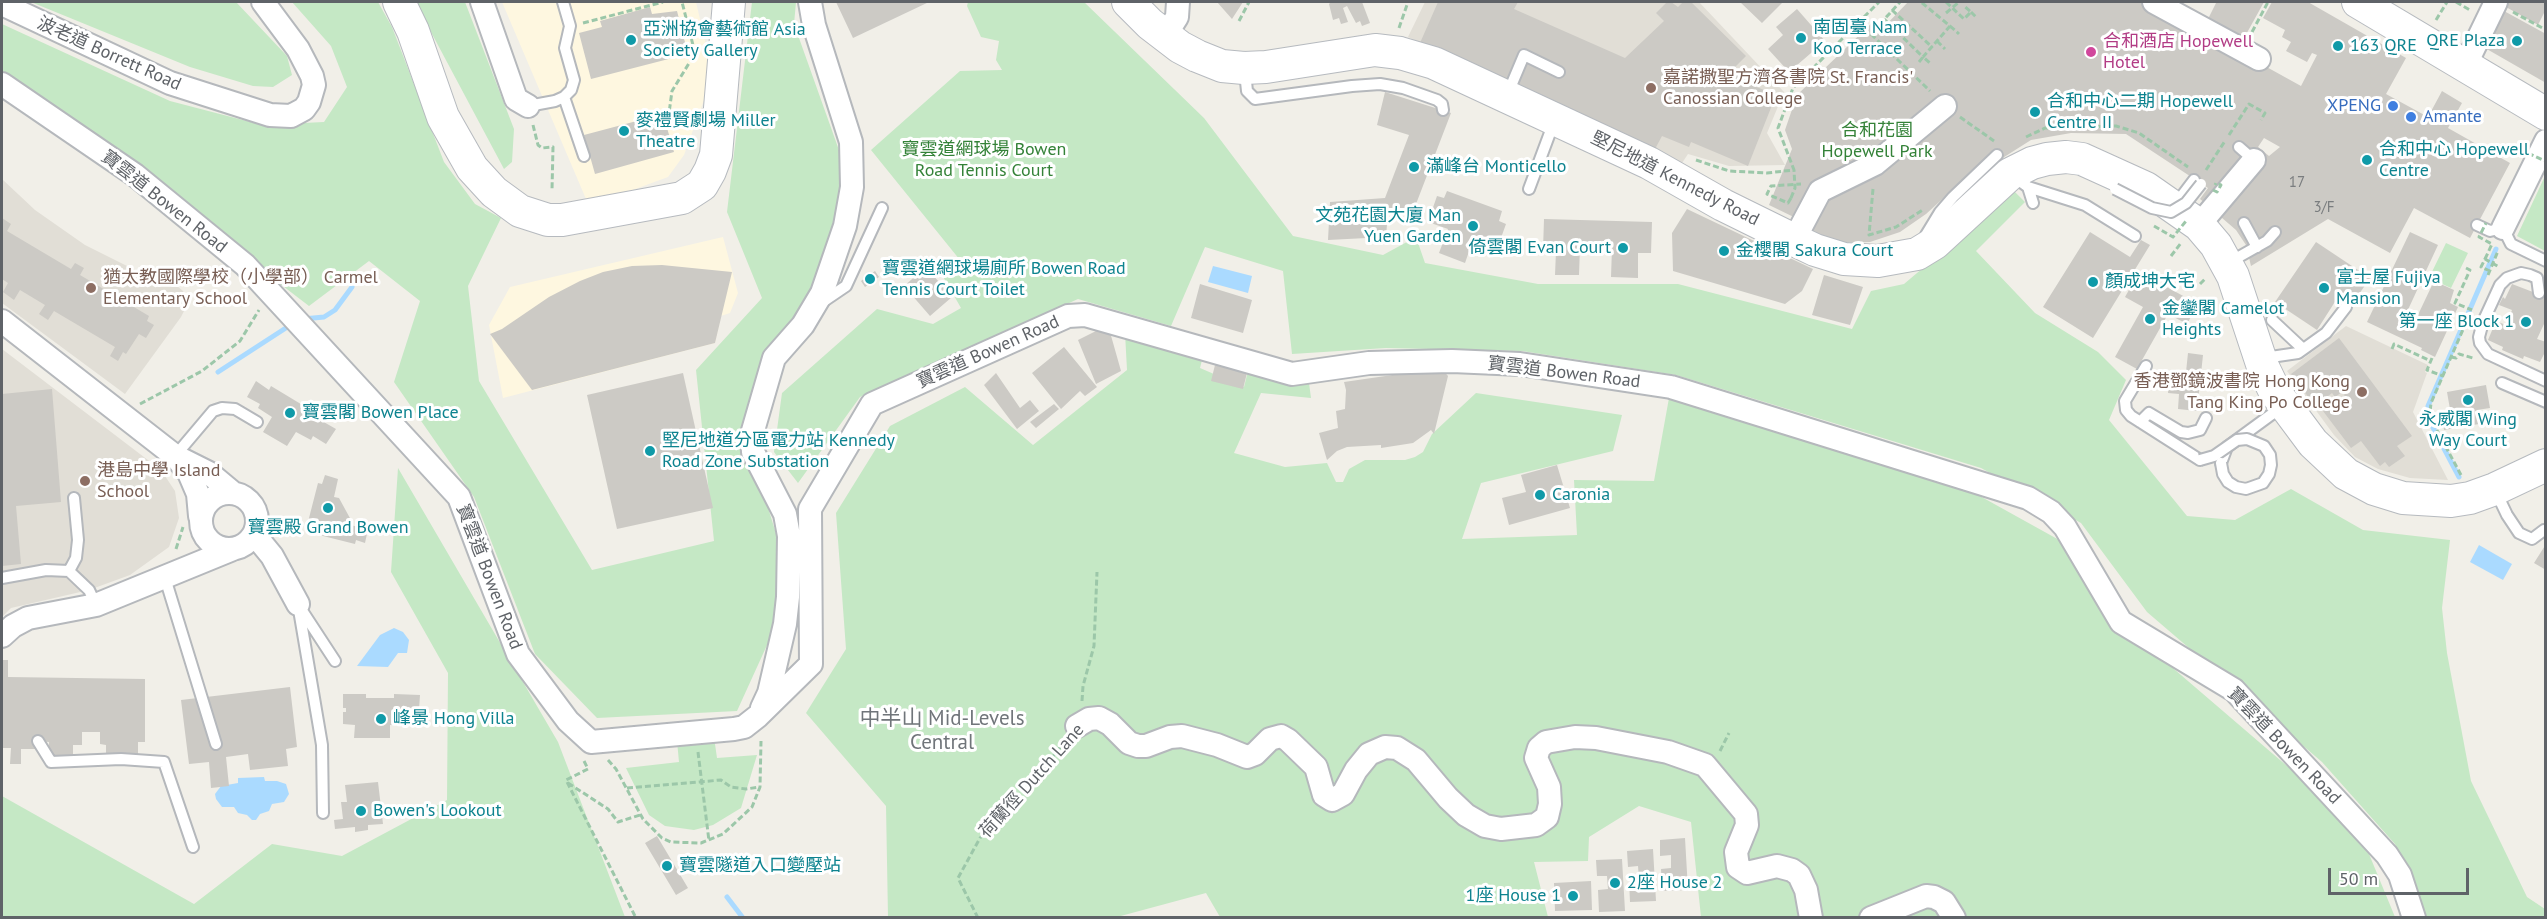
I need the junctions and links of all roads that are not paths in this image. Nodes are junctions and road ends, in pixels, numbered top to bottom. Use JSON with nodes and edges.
{"nodes":[{"id":1,"x":263,"y":2,"type":"edge"},
{"id":2,"x":399,"y":2,"type":"edge"},
{"id":3,"x":482,"y":2,"type":"edge"},
{"id":4,"x":562,"y":2,"type":"edge"},
{"id":5,"x":729,"y":2,"type":"edge"},
{"id":6,"x":810,"y":2,"type":"edge"},
{"id":7,"x":1128,"y":2,"type":"edge"},
{"id":8,"x":1178,"y":2,"type":"edge"},
{"id":9,"x":2154,"y":2,"type":"edge"},
{"id":10,"x":2,"y":4,"type":"edge"},
{"id":11,"x":2370,"y":4,"type":"edge"},
{"id":12,"x":2504,"y":7,"type":"edge"},
{"id":13,"x":1165,"y":36,"type":"junction"},
{"id":14,"x":2250,"y":55,"type":"road end"},
{"id":15,"x":2465,"y":66,"type":"junction"},
{"id":16,"x":1244,"y":68,"type":"junction"},
{"id":17,"x":1559,"y":72,"type":"dead end"},
{"id":18,"x":2,"y":84,"type":"edge"},
{"id":19,"x":1506,"y":96,"type":"junction"},
{"id":20,"x":564,"y":97,"type":"junction"},
{"id":21,"x":528,"y":106,"type":"joint"},
{"id":22,"x":1945,"y":106,"type":"road end"},
{"id":23,"x":1443,"y":110,"type":"dead end"},
{"id":24,"x":2546,"y":114,"type":"edge"},
{"id":25,"x":1556,"y":119,"type":"junction"},
{"id":26,"x":2537,"y":147,"type":"edge"},
{"id":27,"x":584,"y":156,"type":"dead end"},
{"id":28,"x":2251,"y":157,"type":"dead end"},
{"id":29,"x":2006,"y":166,"type":"junction"},
{"id":30,"x":2099,"y":177,"type":"junction"},
{"id":31,"x":1529,"y":189,"type":"dead end"},
{"id":32,"x":2139,"y":197,"type":"dead end"},
{"id":33,"x":2033,"y":203,"type":"dead end"},
{"id":34,"x":882,"y":207,"type":"dead end"},
{"id":35,"x":2173,"y":207,"type":"junction"},
{"id":36,"x":2244,"y":223,"type":"dead end"},
{"id":37,"x":2490,"y":230,"type":"joint"},
{"id":38,"x":2275,"y":232,"type":"dead end"},
{"id":39,"x":2190,"y":234,"type":"junction"},
{"id":40,"x":2135,"y":236,"type":"dead end"},
{"id":41,"x":1794,"y":240,"type":"junction"},
{"id":42,"x":2257,"y":247,"type":"junction"},
{"id":43,"x":2546,"y":261,"type":"edge"},
{"id":44,"x":2228,"y":264,"type":"junction"},
{"id":45,"x":2539,"y":293,"type":"dead end"},
{"id":46,"x":816,"y":306,"type":"junction"},
{"id":47,"x":2346,"y":307,"type":"dead end"},
{"id":48,"x":2272,"y":320,"type":"dead end"},
{"id":49,"x":2,"y":321,"type":"edge"},
{"id":50,"x":2303,"y":349,"type":"junction"},
{"id":51,"x":2260,"y":358,"type":"junction"},
{"id":52,"x":2146,"y":366,"type":"dead end"},
{"id":53,"x":2546,"y":381,"type":"edge"},
{"id":54,"x":2502,"y":383,"type":"dead end"},
{"id":55,"x":2546,"y":402,"type":"edge"},
{"id":56,"x":2283,"y":406,"type":"junction"},
{"id":57,"x":2206,"y":418,"type":"dead end"},
{"id":58,"x":257,"y":422,"type":"dead end"},
{"id":59,"x":2140,"y":422,"type":"junction"},
{"id":60,"x":175,"y":456,"type":"junction"},
{"id":61,"x":2546,"y":465,"type":"edge"},
{"id":62,"x":2495,"y":489,"type":"junction"},
{"id":63,"x":233,"y":492,"type":"junction"},
{"id":64,"x":75,"y":498,"type":"dead end"},
{"id":65,"x":196,"y":524,"type":"junction"},
{"id":66,"x":2546,"y":531,"type":"edge"},
{"id":67,"x":254,"y":534,"type":"junction"},
{"id":68,"x":233,"y":549,"type":"junction"},
{"id":69,"x":69,"y":571,"type":"junction"},
{"id":70,"x":2,"y":578,"type":"edge"},
{"id":71,"x":165,"y":578,"type":"junction"},
{"id":72,"x":298,"y":604,"type":"junction"},
{"id":73,"x":96,"y":605,"type":"junction"},
{"id":74,"x":2,"y":636,"type":"edge"},
{"id":75,"x":335,"y":661,"type":"dead end"},
{"id":76,"x":758,"y":716,"type":"junction"},
{"id":77,"x":1081,"y":723,"type":"road end"},
{"id":78,"x":38,"y":741,"type":"dead end"},
{"id":79,"x":216,"y":744,"type":"dead end"},
{"id":80,"x":323,"y":813,"type":"dead end"},
{"id":81,"x":193,"y":847,"type":"dead end"},
{"id":82,"x":1811,"y":918,"type":"edge"},
{"id":83,"x":1871,"y":918,"type":"edge"},
{"id":84,"x":1954,"y":918,"type":"edge"},
{"id":85,"x":2414,"y":918,"type":"edge"}],
"edges":[{"from":1,"to":10,"type":"street","name":"波老道 Borrett Road"},
{"from":2,"to":5,"type":"street"},
{"from":3,"to":21,"type":"street"},
{"from":4,"to":20,"type":"lane"},
{"from":6,"to":46,"type":"street"},
{"from":7,"to":13,"type":"street","name":"堅尼地道 Kennedy Road"},
{"from":8,"to":13,"type":"street"},
{"from":9,"to":14,"type":"street"},
{"from":11,"to":15,"type":"street"},
{"from":12,"to":15,"type":"street"},
{"from":13,"to":16,"type":"street","name":"堅尼地道 Kennedy Road"},
{"from":15,"to":24,"type":"street"},
{"from":16,"to":19,"type":"street","name":"堅尼地道 Kennedy Road"},
{"from":16,"to":23,"type":"lane"},
{"from":17,"to":19,"type":"lane"},
{"from":18,"to":76,"type":"street","name":"寶雲道 Bowen Road"},
{"from":19,"to":25,"type":"street","name":"堅尼地道 Kennedy Road"},
{"from":20,"to":21,"type":"lane"},
{"from":20,"to":27,"type":"lane"},
{"from":22,"to":41,"type":"street"},
{"from":25,"to":31,"type":"lane"},
{"from":25,"to":41,"type":"street","name":"堅尼地道 Kennedy Road"},
{"from":26,"to":37,"type":"street"},
{"from":28,"to":39,"type":"street"},
{"from":29,"to":30,"type":"street","name":"堅尼地道 Kennedy Road"},
{"from":29,"to":33,"type":"lane"},
{"from":29,"to":40,"type":"lane"},
{"from":29,"to":41,"type":"street","name":"堅尼地道 Kennedy Road"},
{"from":30,"to":35,"type":"street","name":"堅尼地道 Kennedy Road"},
{"from":30,"to":35,"type":"lane","bridge":true},
{"from":32,"to":35,"type":"lane"},
{"from":34,"to":46,"type":"lane"},
{"from":35,"to":39,"type":"street","name":"堅尼地道 Kennedy Road"},
{"from":36,"to":42,"type":"lane"},
{"from":37,"to":43,"type":"lane"},
{"from":38,"to":42,"type":"lane"},
{"from":39,"to":44,"type":"street","name":"堅尼地道 Kennedy Road"},
{"from":42,"to":44,"type":"lane"},
{"from":44,"to":51,"type":"street","name":"堅尼地道 Kennedy Road"},
{"from":45,"to":53,"type":"lane"},
{"from":46,"to":76,"type":"street"},
{"from":47,"to":50,"type":"lane"},
{"from":48,"to":50,"type":"lane"},
{"from":49,"to":60,"type":"street"},
{"from":50,"to":51,"type":"lane"},
{"from":51,"to":56,"type":"street","name":"堅尼地道 Kennedy Road"},
{"from":52,"to":59,"type":"lane"},
{"from":54,"to":55,"type":"lane"},
{"from":56,"to":59,"type":"lane","bridge":true},
{"from":56,"to":62,"type":"street","name":"堅尼地道 Kennedy Road"},
{"from":57,"to":59,"type":"lane"},
{"from":58,"to":60,"type":"lane"},
{"from":60,"to":63,"type":"street"},
{"from":60,"to":65,"type":"street"},
{"from":61,"to":62,"type":"street","name":"堅尼地道 Kennedy Road"},
{"from":62,"to":66,"type":"lane"},
{"from":63,"to":65,"type":"street"},
{"from":63,"to":67,"type":"street"},
{"from":64,"to":69,"type":"lane"},
{"from":65,"to":68,"type":"street"},
{"from":65,"to":71,"type":"street"},
{"from":67,"to":68,"type":"street"},
{"from":67,"to":72,"type":"street"},
{"from":68,"to":71,"type":"street"},
{"from":69,"to":70,"type":"lane"},
{"from":69,"to":73,"type":"lane"},
{"from":71,"to":73,"type":"street"},
{"from":71,"to":79,"type":"lane"},
{"from":72,"to":75,"type":"lane"},
{"from":72,"to":80,"type":"lane"},
{"from":73,"to":74,"type":"street"},
{"from":76,"to":85,"type":"street","name":"寶雲道 Bowen Road"},
{"from":77,"to":82,"type":"street","name":"荷蘭徑 Dutch Lane"},
{"from":78,"to":81,"type":"lane"},
{"from":83,"to":84,"type":"street"}]}
